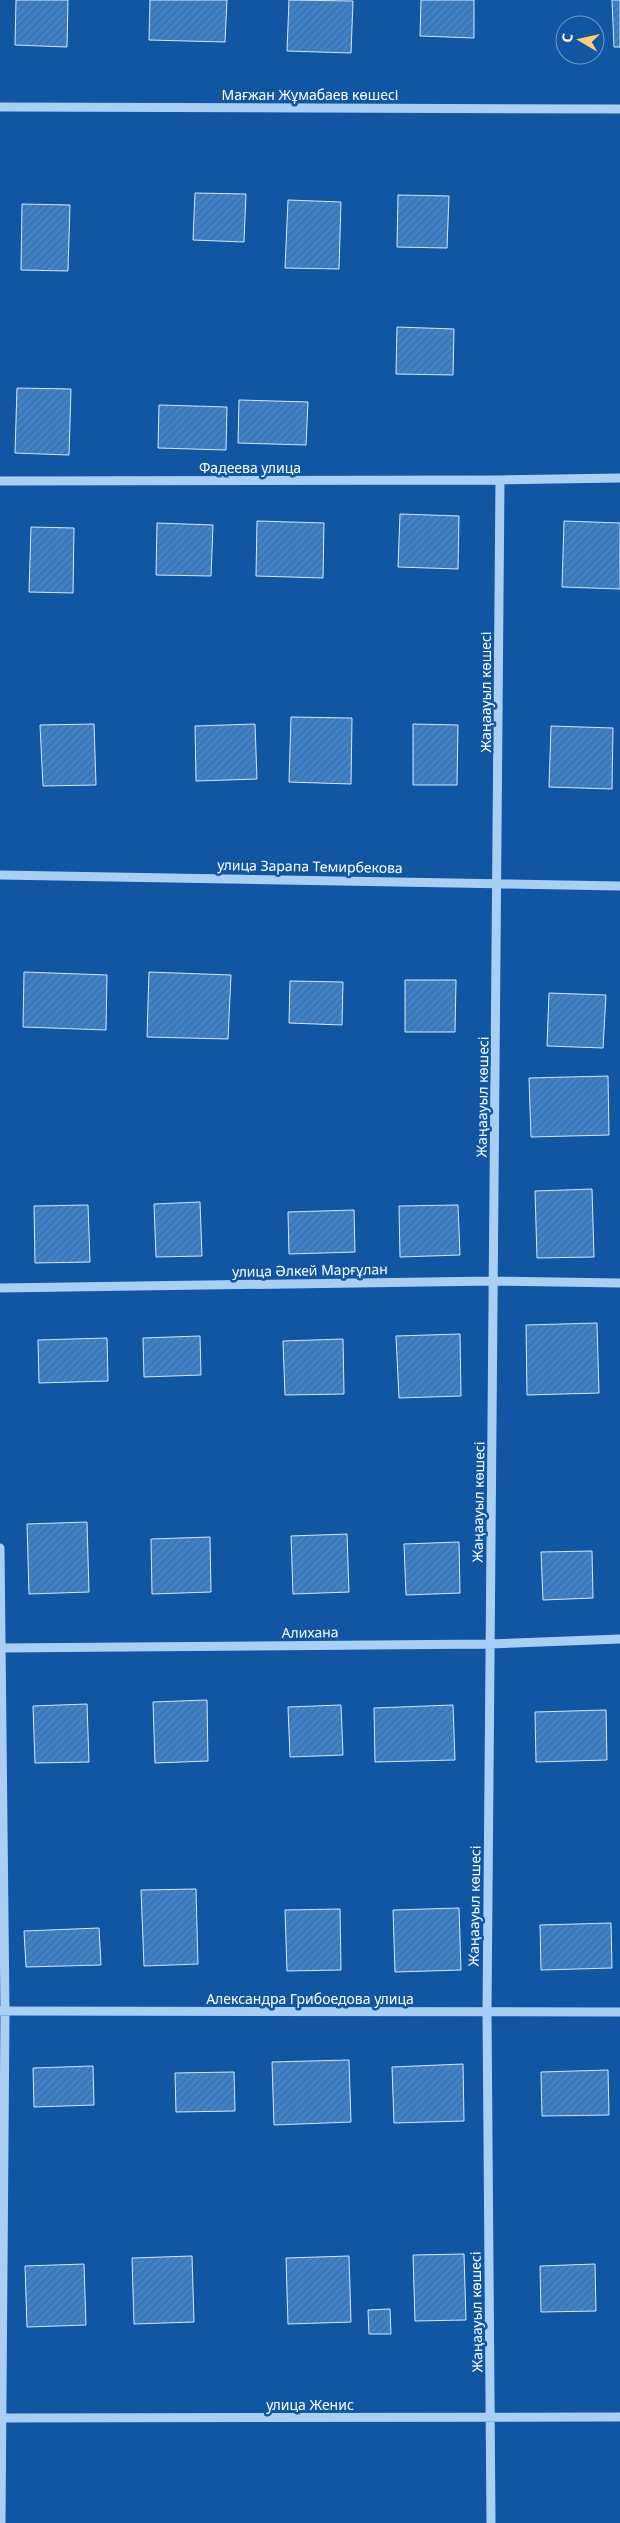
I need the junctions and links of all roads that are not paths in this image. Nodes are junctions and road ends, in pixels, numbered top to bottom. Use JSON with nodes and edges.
{"nodes":[{"id":1,"x":0,"y":107,"type":"edge"},
{"id":2,"x":620,"y":109,"type":"edge"},
{"id":3,"x":620,"y":478,"type":"edge"},
{"id":4,"x":500,"y":480,"type":"junction"},
{"id":5,"x":0,"y":481,"type":"edge"},
{"id":6,"x":0,"y":875,"type":"edge"},
{"id":7,"x":498,"y":883,"type":"junction"},
{"id":8,"x":620,"y":886,"type":"edge"},
{"id":9,"x":494,"y":1281,"type":"junction"},
{"id":10,"x":620,"y":1283,"type":"edge"},
{"id":11,"x":0,"y":1288,"type":"edge"},
{"id":12,"x":0,"y":1548,"type":"edge"},
{"id":13,"x":620,"y":1639,"type":"edge"},
{"id":14,"x":490,"y":1644,"type":"junction"},
{"id":15,"x":1,"y":1648,"type":"edge"},
{"id":16,"x":2,"y":2011,"type":"edge"},
{"id":17,"x":486,"y":2012,"type":"junction"},
{"id":18,"x":620,"y":2012,"type":"edge"},
{"id":19,"x":620,"y":2417,"type":"edge"},
{"id":20,"x":1,"y":2418,"type":"edge"},
{"id":21,"x":491,"y":2418,"type":"junction"},
{"id":22,"x":1,"y":2523,"type":"edge"},
{"id":23,"x":491,"y":2523,"type":"edge"}],
"edges":[{"from":1,"to":2,"type":"street","name":"Мағжан Жұмабаев көшесі"},
{"from":3,"to":4,"type":"street","name":"Фадеева улица"},
{"from":4,"to":5,"type":"street","name":"Фадеева улица"},
{"from":4,"to":7,"type":"street","name":"Жаңаауыл көшесі"},
{"from":6,"to":7,"type":"street","name":"улица Зарапа Темирбекова"},
{"from":7,"to":8,"type":"street","name":"улица Зарапа Темирбекова"},
{"from":7,"to":9,"type":"street","name":"Жаңаауыл көшесі"},
{"from":9,"to":10,"type":"street","name":"улица Әлкей Марғұлан"},
{"from":9,"to":11,"type":"street","name":"улица Әлкей Марғұлан"},
{"from":9,"to":14,"type":"street","name":"Жаңаауыл көшесі"},
{"from":12,"to":15,"type":"street"},
{"from":13,"to":14,"type":"street","name":"Алихана"},
{"from":14,"to":15,"type":"street","name":"Алихана"},
{"from":14,"to":17,"type":"street","name":"Жаңаауыл көшесі"},
{"from":15,"to":16,"type":"street"},
{"from":16,"to":17,"type":"street","name":"Александра Грибоедова улица"},
{"from":16,"to":20,"type":"street"},
{"from":17,"to":18,"type":"street","name":"Александра Грибоедова улица"},
{"from":17,"to":21,"type":"street","name":"Жаңаауыл көшесі"},
{"from":19,"to":21,"type":"street","name":"улица Женис"},
{"from":20,"to":21,"type":"street","name":"улица Женис"},
{"from":20,"to":22,"type":"street"},
{"from":21,"to":23,"type":"street","name":"Жаңаауыл көшесі"}]}
